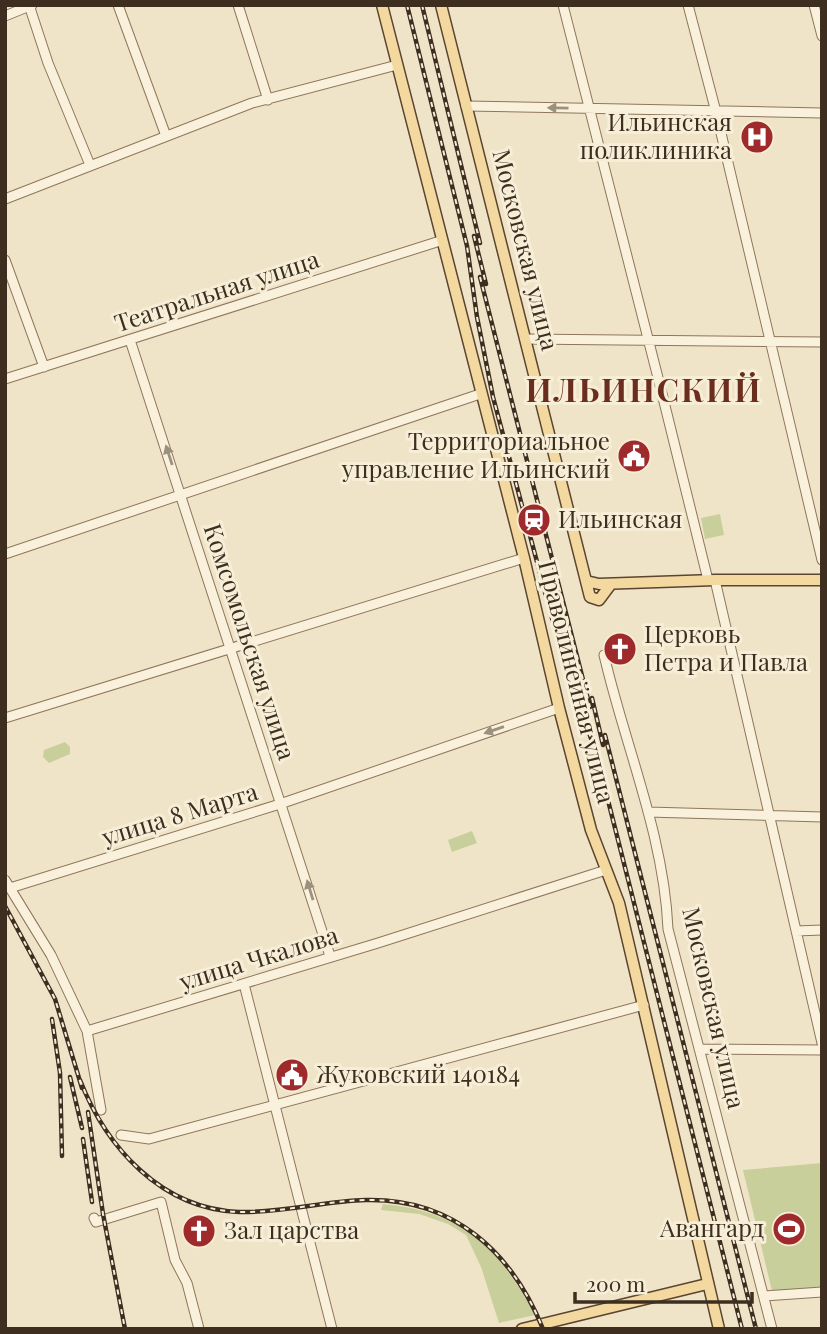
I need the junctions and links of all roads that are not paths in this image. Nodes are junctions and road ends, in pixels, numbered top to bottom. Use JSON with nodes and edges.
{"nodes":[{"id":1,"x":118,"y":5,"type":"edge"},
{"id":2,"x":238,"y":5,"type":"edge"},
{"id":3,"x":382,"y":5,"type":"edge"},
{"id":4,"x":441,"y":5,"type":"edge"},
{"id":5,"x":563,"y":5,"type":"edge"},
{"id":6,"x":688,"y":5,"type":"edge"},
{"id":7,"x":814,"y":5,"type":"edge"},
{"id":8,"x":30,"y":6,"type":"edge"},
{"id":9,"x":5,"y":16,"type":"edge"},
{"id":10,"x":822,"y":36,"type":"edge"},
{"id":11,"x":397,"y":65,"type":"junction"},
{"id":12,"x":268,"y":100,"type":"junction"},
{"id":13,"x":466,"y":106,"type":"junction"},
{"id":14,"x":590,"y":109,"type":"junction"},
{"id":15,"x":716,"y":111,"type":"junction"},
{"id":16,"x":822,"y":113,"type":"edge"},
{"id":17,"x":166,"y":136,"type":"junction"},
{"id":18,"x":90,"y":164,"type":"junction"},
{"id":19,"x":5,"y":200,"type":"edge"},
{"id":20,"x":440,"y":241,"type":"junction"},
{"id":21,"x":5,"y":260,"type":"edge"},
{"id":22,"x":525,"y":339,"type":"junction"},
{"id":23,"x":130,"y":340,"type":"junction"},
{"id":24,"x":648,"y":341,"type":"junction"},
{"id":25,"x":770,"y":342,"type":"junction"},
{"id":26,"x":822,"y":342,"type":"edge"},
{"id":27,"x":44,"y":367,"type":"junction"},
{"id":28,"x":5,"y":379,"type":"edge"},
{"id":29,"x":480,"y":394,"type":"junction"},
{"id":30,"x":182,"y":495,"type":"junction"},
{"id":31,"x":5,"y":554,"type":"edge"},
{"id":32,"x":524,"y":558,"type":"junction"},
{"id":33,"x":822,"y":560,"type":"edge"},
{"id":34,"x":711,"y":580,"type":"junction"},
{"id":35,"x":822,"y":580,"type":"edge"},
{"id":36,"x":586,"y":581,"type":"junction"},
{"id":37,"x":611,"y":584,"type":"junction"},
{"id":38,"x":231,"y":649,"type":"junction"},
{"id":39,"x":604,"y":656,"type":"dead end"},
{"id":40,"x":559,"y":708,"type":"junction"},
{"id":41,"x":5,"y":718,"type":"edge"},
{"id":42,"x":280,"y":804,"type":"junction"},
{"id":43,"x":648,"y":812,"type":"junction"},
{"id":44,"x":768,"y":816,"type":"junction"},
{"id":45,"x":822,"y":817,"type":"edge"},
{"id":46,"x":606,"y":870,"type":"junction"},
{"id":47,"x":8,"y":884,"type":"edge"},
{"id":48,"x":822,"y":930,"type":"edge"},
{"id":49,"x":796,"y":931,"type":"junction"},
{"id":50,"x":330,"y":956,"type":"junction"},
{"id":51,"x":244,"y":984,"type":"junction"},
{"id":52,"x":644,"y":1005,"type":"junction"},
{"id":53,"x":87,"y":1031,"type":"junction"},
{"id":54,"x":822,"y":1043,"type":"edge"},
{"id":55,"x":699,"y":1049,"type":"junction"},
{"id":56,"x":822,"y":1051,"type":"edge"},
{"id":57,"x":275,"y":1105,"type":"junction"},
{"id":58,"x":101,"y":1110,"type":"dead end"},
{"id":59,"x":121,"y":1135,"type":"dead end"},
{"id":60,"x":94,"y":1218,"type":"dead end"},
{"id":61,"x":707,"y":1284,"type":"junction"},
{"id":62,"x":822,"y":1292,"type":"edge"},
{"id":63,"x":764,"y":1296,"type":"junction"},
{"id":64,"x":199,"y":1329,"type":"edge"},
{"id":65,"x":332,"y":1329,"type":"edge"},
{"id":66,"x":522,"y":1329,"type":"edge"},
{"id":67,"x":719,"y":1329,"type":"edge"},
{"id":68,"x":772,"y":1329,"type":"edge"}],
"edges":[{"from":1,"to":17,"type":"street"},
{"from":2,"to":12,"type":"street"},
{"from":3,"to":11,"type":"main road","name":"Праволинейная улица"},
{"from":4,"to":13,"type":"main road","name":"Московская улица"},
{"from":5,"to":14,"type":"street"},
{"from":6,"to":15,"type":"street"},
{"from":7,"to":10,"type":"street"},
{"from":8,"to":9,"type":"street"},
{"from":8,"to":18,"type":"street"},
{"from":11,"to":12,"type":"street"},
{"from":11,"to":20,"type":"main road","name":"Праволинейная улица"},
{"from":12,"to":17,"type":"street"},
{"from":14,"to":13,"type":"street","one_way":true},
{"from":13,"to":22,"type":"main road","name":"Московская улица"},
{"from":14,"to":15,"type":"street"},
{"from":14,"to":24,"type":"street"},
{"from":15,"to":16,"type":"street"},
{"from":15,"to":25,"type":"street"},
{"from":17,"to":18,"type":"street"},
{"from":18,"to":19,"type":"street"},
{"from":20,"to":23,"type":"street","name":"Театральная улица"},
{"from":20,"to":29,"type":"main road","name":"Праволинейная улица"},
{"from":21,"to":27,"type":"street"},
{"from":22,"to":24,"type":"street"},
{"from":22,"to":36,"type":"main road","name":"Московская улица"},
{"from":23,"to":27,"type":"street","name":"Театральная улица"},
{"from":30,"to":23,"type":"street","name":"Комсомольская улица","one_way":true},
{"from":24,"to":25,"type":"street"},
{"from":24,"to":34,"type":"street"},
{"from":25,"to":26,"type":"street"},
{"from":25,"to":33,"type":"street"},
{"from":27,"to":28,"type":"street","name":"Театральная улица"},
{"from":29,"to":30,"type":"street"},
{"from":29,"to":32,"type":"main road","name":"Праволинейная улица"},
{"from":30,"to":31,"type":"street"},
{"from":30,"to":38,"type":"street","name":"Комсомольская улица"},
{"from":32,"to":38,"type":"street"},
{"from":32,"to":40,"type":"main road","name":"Праволинейная улица"},
{"from":34,"to":35,"type":"main road"},
{"from":34,"to":37,"type":"main road"},
{"from":34,"to":44,"type":"street"},
{"from":36,"to":37,"type":"main road"},
{"from":36,"to":37,"type":"main road"},
{"from":38,"to":41,"type":"street"},
{"from":38,"to":42,"type":"street","name":"Комсомольская улица"},
{"from":39,"to":43,"type":"street","name":"Московская улица"},
{"from":40,"to":42,"type":"street","name":"улица 8 Марта","one_way":true},
{"from":40,"to":46,"type":"main road","name":"Праволинейная улица"},
{"from":42,"to":47,"type":"street","name":"улица 8 Марта"},
{"from":50,"to":42,"type":"street","name":"Комсомольская улица","one_way":true},
{"from":43,"to":44,"type":"street"},
{"from":43,"to":55,"type":"street","name":"Московская улица"},
{"from":44,"to":45,"type":"street"},
{"from":44,"to":49,"type":"street"},
{"from":46,"to":50,"type":"street","name":"улица Чкалова"},
{"from":46,"to":52,"type":"main road","name":"Праволинейная улица"},
{"from":47,"to":53,"type":"street"},
{"from":48,"to":49,"type":"street"},
{"from":49,"to":54,"type":"street"},
{"from":50,"to":51,"type":"street","name":"улица Чкалова"},
{"from":51,"to":53,"type":"street","name":"улица Чкалова"},
{"from":51,"to":57,"type":"street"},
{"from":52,"to":57,"type":"street"},
{"from":52,"to":61,"type":"main road","name":"Праволинейная улица"},
{"from":53,"to":58,"type":"street"},
{"from":55,"to":56,"type":"street"},
{"from":55,"to":63,"type":"street","name":"Московская улица"},
{"from":57,"to":59,"type":"street"},
{"from":57,"to":65,"type":"street"},
{"from":60,"to":64,"type":"street"},
{"from":61,"to":66,"type":"main road"},
{"from":61,"to":67,"type":"main road","name":"Праволинейная улица"},
{"from":62,"to":63,"type":"street"},
{"from":63,"to":68,"type":"street","name":"Московская улица"}]}
